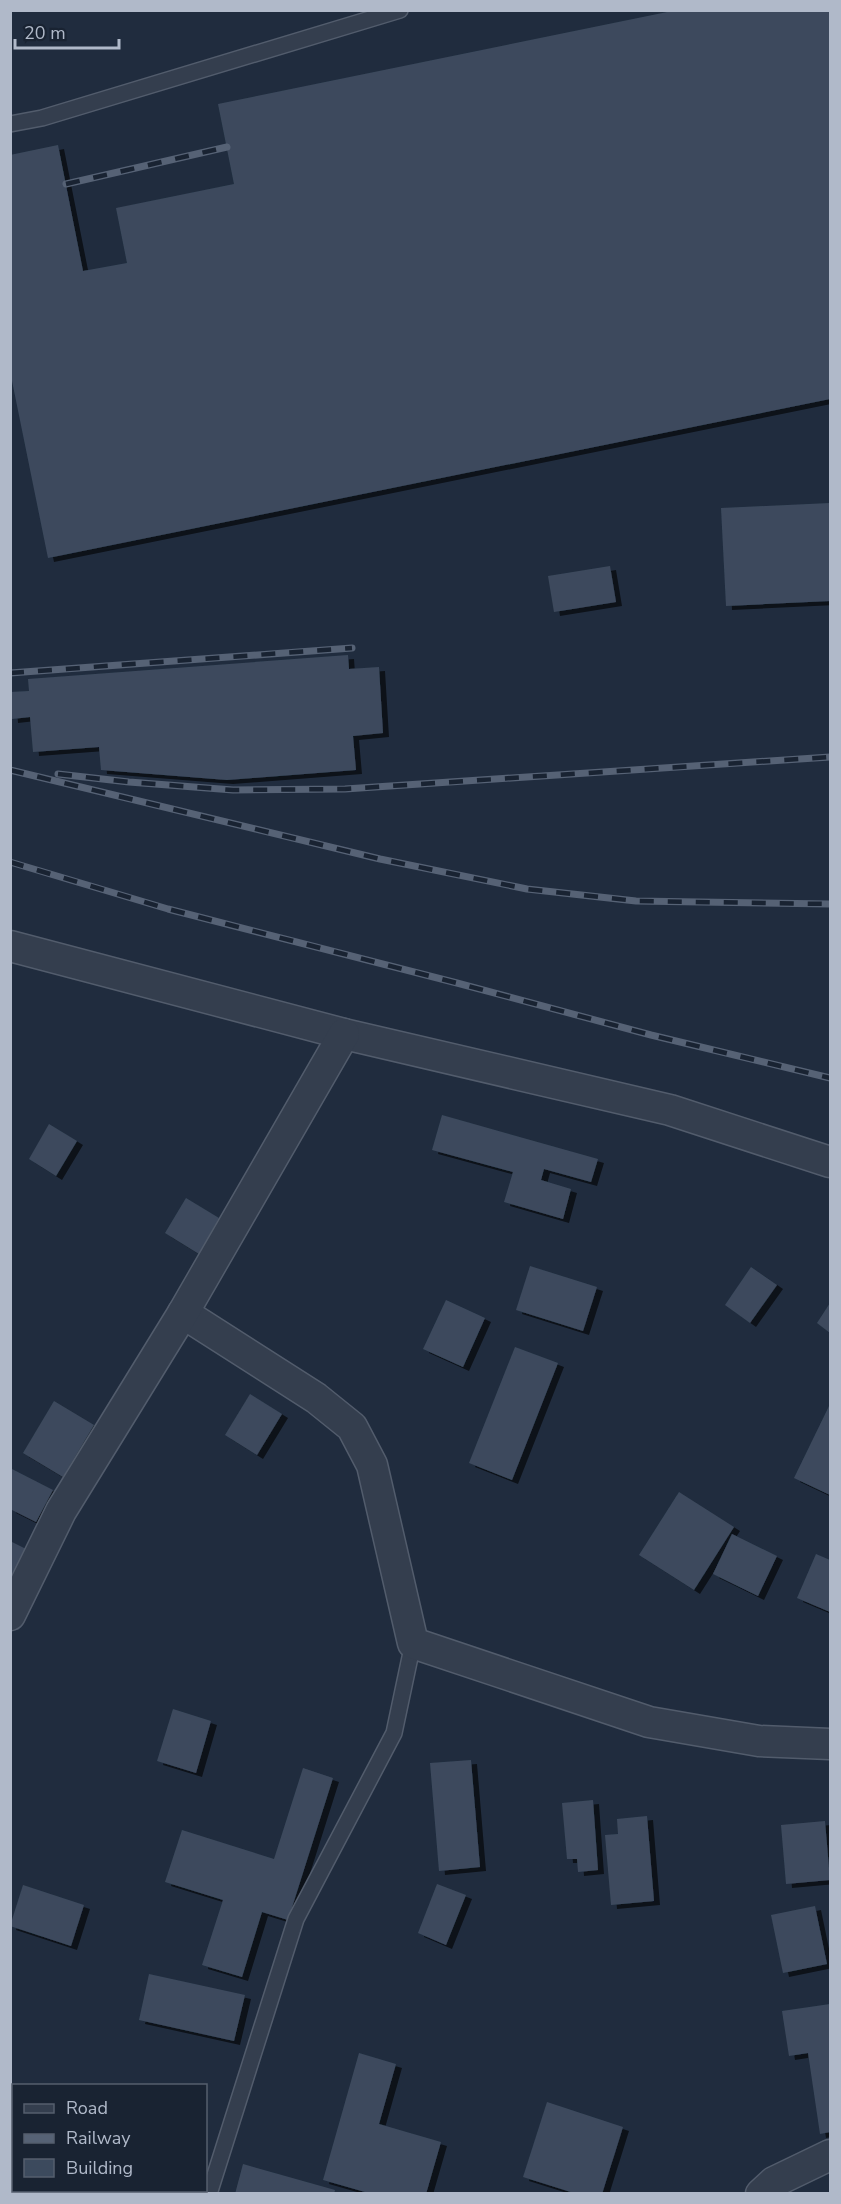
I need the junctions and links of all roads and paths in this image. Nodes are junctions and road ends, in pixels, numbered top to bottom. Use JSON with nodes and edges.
{"nodes":[{"id":1,"x":400,"y":10,"type":"edge"},
{"id":2,"x":10,"y":124,"type":"edge"},
{"id":3,"x":10,"y":946,"type":"edge"},
{"id":4,"x":344,"y":1034,"type":"junction"},
{"id":5,"x":831,"y":1162,"type":"edge"},
{"id":6,"x":183,"y":1314,"type":"junction"},
{"id":7,"x":10,"y":1616,"type":"edge"},
{"id":8,"x":413,"y":1642,"type":"junction"},
{"id":9,"x":831,"y":1744,"type":"edge"},
{"id":10,"x":831,"y":2155,"type":"edge"},
{"id":11,"x":209,"y":2193,"type":"edge"},
{"id":12,"x":761,"y":2193,"type":"edge"}],
"edges":[{"from":1,"to":2,"type":"lane"},
{"from":3,"to":4,"type":"street"},
{"from":4,"to":5,"type":"street"},
{"from":4,"to":6,"type":"street"},
{"from":6,"to":7,"type":"street"},
{"from":6,"to":8,"type":"street"},
{"from":8,"to":9,"type":"street"},
{"from":8,"to":11,"type":"lane"},
{"from":10,"to":12,"type":"street"}]}
